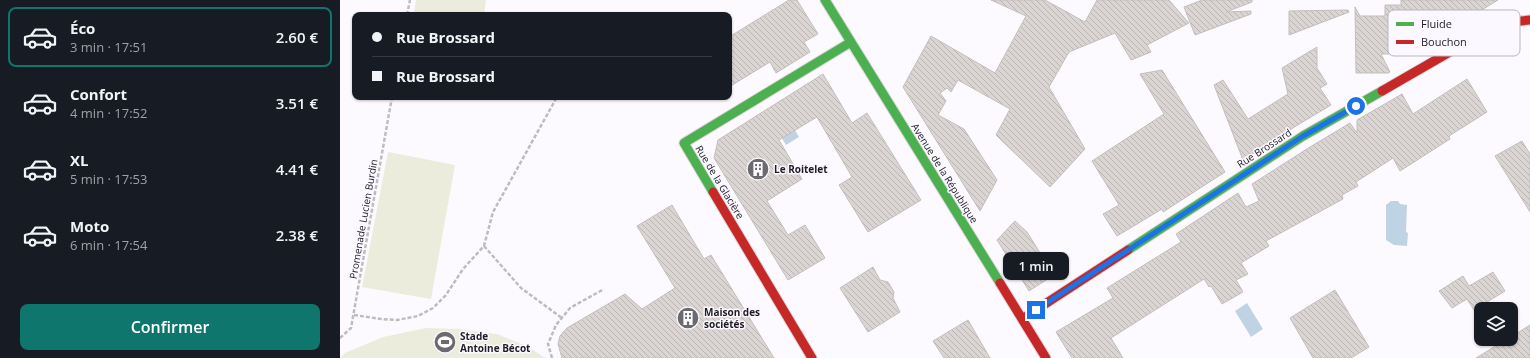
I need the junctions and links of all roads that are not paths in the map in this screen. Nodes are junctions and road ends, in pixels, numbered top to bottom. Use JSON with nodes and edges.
{"nodes":[{"id":1,"x":825,"y":0,"type":"edge"},
{"id":2,"x":1530,"y":20,"type":"edge"},
{"id":3,"x":1520,"y":21,"type":"edge"},
{"id":4,"x":851,"y":42,"type":"junction"},
{"id":5,"x":1442,"y":56,"type":"edge"},
{"id":6,"x":1022,"y":319,"type":"junction"},
{"id":7,"x":812,"y":358,"type":"edge"},
{"id":8,"x":1046,"y":358,"type":"edge"}],
"edges":[{"from":1,"to":4,"type":"street","name":"Avenue de la République"},
{"from":2,"to":3,"type":"street","name":"Rue Brossard"},
{"from":4,"to":6,"type":"street","name":"Avenue de la République"},
{"from":4,"to":7,"type":"street","name":"Rue de la Glacière"},
{"from":5,"to":6,"type":"street","name":"Rue Brossard"},
{"from":6,"to":8,"type":"street","name":"Avenue de la République"}]}
